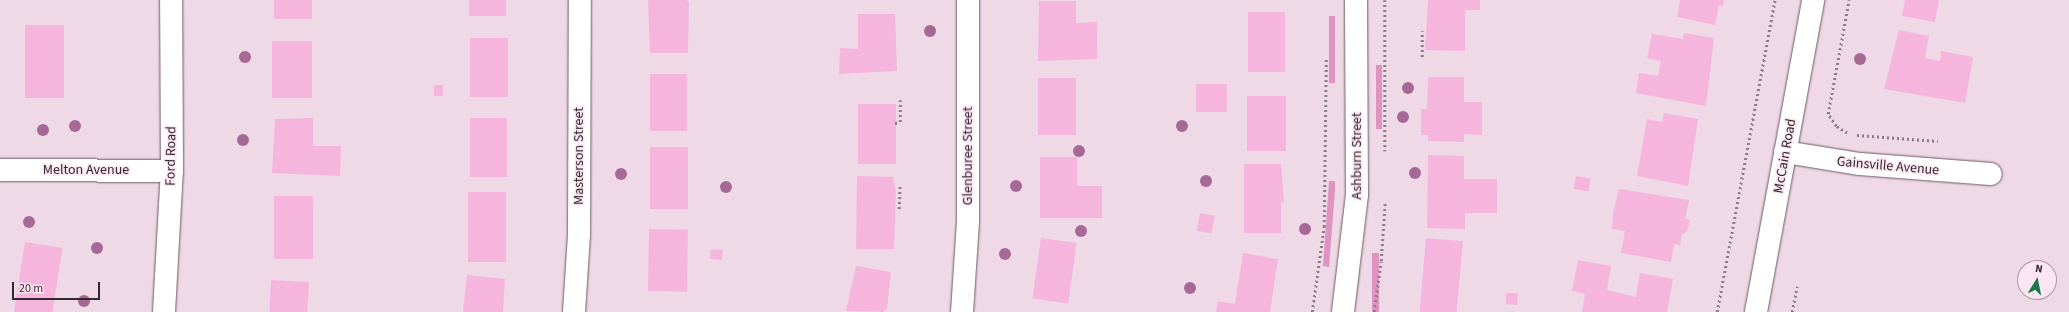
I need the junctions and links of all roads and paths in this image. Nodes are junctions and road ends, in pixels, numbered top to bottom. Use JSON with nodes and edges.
{"nodes":[{"id":1,"x":171,"y":0,"type":"edge"},
{"id":2,"x":580,"y":0,"type":"edge"},
{"id":3,"x":968,"y":0,"type":"edge"},
{"id":4,"x":1356,"y":0,"type":"edge"},
{"id":5,"x":1775,"y":0,"type":"edge"},
{"id":6,"x":1813,"y":0,"type":"edge"},
{"id":7,"x":1849,"y":0,"type":"edge"},
{"id":8,"x":1422,"y":31,"type":"dead end"},
{"id":9,"x":1422,"y":56,"type":"dead end"},
{"id":10,"x":1326,"y":59,"type":"dead end"},
{"id":11,"x":900,"y":100,"type":"dead end"},
{"id":12,"x":895,"y":123,"type":"dead end"},
{"id":13,"x":1946,"y":142,"type":"dead end"},
{"id":14,"x":1785,"y":152,"type":"junction"},
{"id":15,"x":0,"y":170,"type":"edge"},
{"id":16,"x":172,"y":171,"type":"junction"},
{"id":17,"x":1991,"y":174,"type":"dead end"},
{"id":18,"x":900,"y":185,"type":"dead end"},
{"id":19,"x":899,"y":209,"type":"dead end"},
{"id":20,"x":1797,"y":286,"type":"dead end"},
{"id":21,"x":164,"y":312,"type":"edge"},
{"id":22,"x":574,"y":312,"type":"edge"},
{"id":23,"x":962,"y":312,"type":"edge"},
{"id":24,"x":1312,"y":312,"type":"edge"},
{"id":25,"x":1343,"y":312,"type":"edge"},
{"id":26,"x":1717,"y":312,"type":"edge"},
{"id":27,"x":1756,"y":312,"type":"edge"},
{"id":28,"x":1792,"y":312,"type":"edge"}],
"edges":[{"from":1,"to":16,"type":"street","name":"Ford Road"},
{"from":2,"to":22,"type":"street","name":"Masterson Street"},
{"from":3,"to":23,"type":"street","name":"Glenburee Street"},
{"from":4,"to":25,"type":"street","name":"Ashburn Street"},
{"from":5,"to":26,"type":"path"},
{"from":6,"to":14,"type":"street","name":"McCain Road"},
{"from":7,"to":13,"type":"path"},
{"from":8,"to":9,"type":"path"},
{"from":10,"to":24,"type":"path"},
{"from":11,"to":12,"type":"path"},
{"from":14,"to":17,"type":"street","name":"Gainsville Avenue"},
{"from":14,"to":27,"type":"street","name":"McCain Road"},
{"from":15,"to":16,"type":"street","name":"Melton Avenue"},
{"from":16,"to":21,"type":"street","name":"Ford Road"},
{"from":18,"to":19,"type":"path"},
{"from":20,"to":28,"type":"path"}]}
